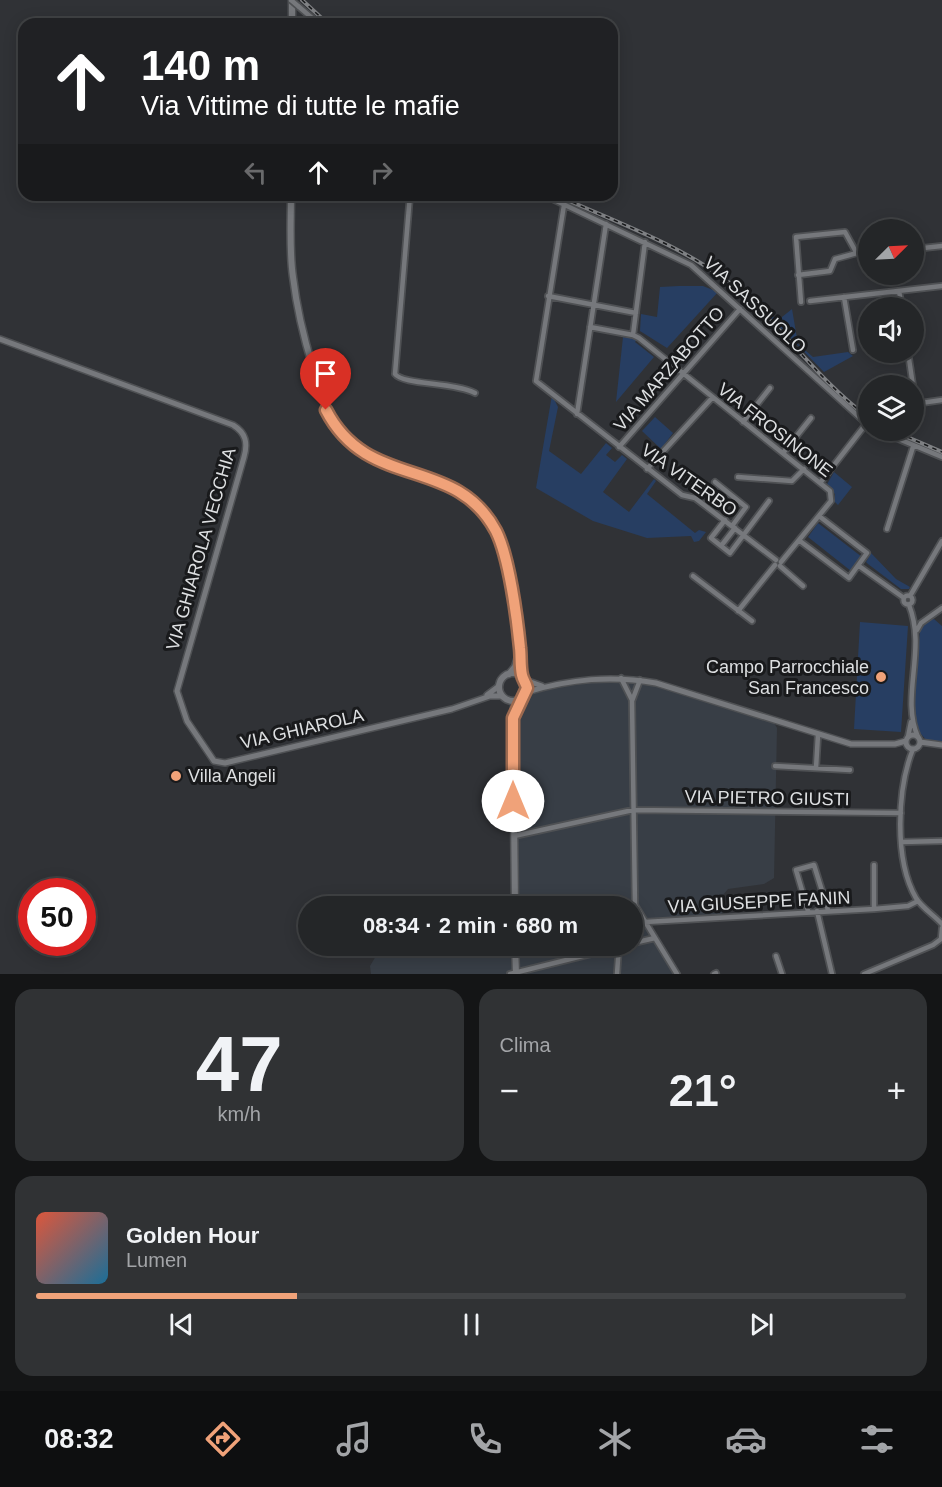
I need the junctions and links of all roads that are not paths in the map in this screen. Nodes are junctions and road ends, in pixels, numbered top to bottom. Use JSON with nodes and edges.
{"nodes":[{"id":1,"x":292,"y":0,"type":"edge"},
{"id":2,"x":292,"y":18,"type":"edge"},
{"id":3,"x":312,"y":18,"type":"edge"},
{"id":4,"x":291,"y":201,"type":"edge"},
{"id":5,"x":409,"y":201,"type":"edge"},
{"id":6,"x":556,"y":201,"type":"edge"},
{"id":7,"x":564,"y":205,"type":"junction"},
{"id":8,"x":606,"y":224,"type":"junction"},
{"id":9,"x":645,"y":242,"type":"junction"},
{"id":10,"x":942,"y":246,"type":"edge"},
{"id":11,"x":924,"y":248,"type":"edge"},
{"id":12,"x":857,"y":253,"type":"joint"},
{"id":13,"x":798,"y":275,"type":"junction"},
{"id":14,"x":942,"y":286,"type":"edge"},
{"id":15,"x":899,"y":291,"type":"junction"},
{"id":16,"x":548,"y":297,"type":"junction"},
{"id":17,"x":844,"y":297,"type":"junction"},
{"id":18,"x":900,"y":297,"type":"edge"},
{"id":19,"x":810,"y":301,"type":"dead end"},
{"id":20,"x":801,"y":302,"type":"dead end"},
{"id":21,"x":593,"y":305,"type":"junction"},
{"id":22,"x":740,"y":309,"type":"junction"},
{"id":23,"x":636,"y":313,"type":"junction"},
{"id":24,"x":590,"y":327,"type":"junction"},
{"id":25,"x":633,"y":335,"type":"junction"},
{"id":26,"x":0,"y":339,"type":"edge"},
{"id":27,"x":853,"y":350,"type":"dead end"},
{"id":28,"x":683,"y":374,"type":"junction"},
{"id":29,"x":770,"y":388,"type":"dead end"},
{"id":30,"x":475,"y":393,"type":"dead end"},
{"id":31,"x":712,"y":398,"type":"junction"},
{"id":32,"x":942,"y":400,"type":"edge"},
{"id":33,"x":924,"y":403,"type":"edge"},
{"id":34,"x":577,"y":414,"type":"junction"},
{"id":35,"x":858,"y":416,"type":"edge"},
{"id":36,"x":811,"y":418,"type":"dead end"},
{"id":37,"x":743,"y":422,"type":"junction"},
{"id":38,"x":858,"y":437,"type":"edge"},
{"id":39,"x":900,"y":441,"type":"edge"},
{"id":40,"x":619,"y":447,"type":"junction"},
{"id":41,"x":913,"y":447,"type":"junction"},
{"id":42,"x":783,"y":453,"type":"junction"},
{"id":43,"x":942,"y":457,"type":"edge"},
{"id":44,"x":647,"y":469,"type":"junction"},
{"id":45,"x":804,"y":469,"type":"junction"},
{"id":46,"x":738,"y":477,"type":"dead end"},
{"id":47,"x":715,"y":482,"type":"dead end"},
{"id":48,"x":820,"y":483,"type":"junction"},
{"id":49,"x":769,"y":501,"type":"dead end"},
{"id":50,"x":819,"y":516,"type":"junction"},
{"id":51,"x":725,"y":520,"type":"junction"},
{"id":52,"x":734,"y":527,"type":"junction"},
{"id":53,"x":887,"y":529,"type":"dead end"},
{"id":54,"x":744,"y":535,"type":"junction"},
{"id":55,"x":800,"y":541,"type":"junction"},
{"id":56,"x":942,"y":541,"type":"edge"},
{"id":57,"x":721,"y":546,"type":"junction"},
{"id":58,"x":778,"y":563,"type":"junction"},
{"id":59,"x":859,"y":566,"type":"junction"},
{"id":60,"x":693,"y":576,"type":"dead end"},
{"id":61,"x":803,"y":586,"type":"dead end"},
{"id":62,"x":910,"y":596,"type":"junction"},
{"id":63,"x":904,"y":598,"type":"junction"},
{"id":64,"x":909,"y":605,"type":"junction"},
{"id":65,"x":942,"y":608,"type":"edge"},
{"id":66,"x":738,"y":611,"type":"junction"},
{"id":67,"x":752,"y":621,"type":"dead end"},
{"id":68,"x":917,"y":631,"type":"junction"},
{"id":69,"x":520,"y":647,"type":"junction"},
{"id":70,"x":509,"y":674,"type":"junction"},
{"id":71,"x":524,"y":678,"type":"junction"},
{"id":72,"x":621,"y":678,"type":"junction"},
{"id":73,"x":640,"y":680,"type":"junction"},
{"id":74,"x":178,"y":682,"type":"joint"},
{"id":75,"x":499,"y":686,"type":"junction"},
{"id":76,"x":547,"y":686,"type":"junction"},
{"id":77,"x":526,"y":692,"type":"junction"},
{"id":78,"x":502,"y":696,"type":"junction"},
{"id":79,"x":483,"y":698,"type":"junction"},
{"id":80,"x":521,"y":699,"type":"junction"},
{"id":81,"x":508,"y":701,"type":"junction"},
{"id":82,"x":632,"y":702,"type":"junction"},
{"id":83,"x":513,"y":718,"type":"junction"},
{"id":84,"x":911,"y":719,"type":"junction"},
{"id":85,"x":818,"y":735,"type":"junction"},
{"id":86,"x":907,"y":739,"type":"junction"},
{"id":87,"x":919,"y":740,"type":"junction"},
{"id":88,"x":942,"y":745,"type":"edge"},
{"id":89,"x":913,"y":749,"type":"junction"},
{"id":90,"x":775,"y":766,"type":"dead end"},
{"id":91,"x":816,"y":768,"type":"junction"},
{"id":92,"x":850,"y":770,"type":"dead end"},
{"id":93,"x":633,"y":810,"type":"junction"},
{"id":94,"x":901,"y":813,"type":"junction"},
{"id":95,"x":513,"y":836,"type":"junction"},
{"id":96,"x":942,"y":841,"type":"edge"},
{"id":97,"x":901,"y":842,"type":"junction"},
{"id":98,"x":874,"y":865,"type":"dead end"},
{"id":99,"x":515,"y":896,"type":"edge"},
{"id":100,"x":634,"y":896,"type":"edge"},
{"id":101,"x":918,"y":901,"type":"junction"},
{"id":102,"x":874,"y":909,"type":"junction"},
{"id":103,"x":828,"y":910,"type":"junction"},
{"id":104,"x":817,"y":911,"type":"junction"},
{"id":105,"x":808,"y":912,"type":"junction"},
{"id":106,"x":643,"y":919,"type":"edge"},
{"id":107,"x":645,"y":922,"type":"junction"},
{"id":108,"x":942,"y":926,"type":"edge"},
{"id":109,"x":655,"y":938,"type":"junction"},
{"id":110,"x":941,"y":939,"type":"edge"},
{"id":111,"x":643,"y":941,"type":"edge"},
{"id":112,"x":515,"y":956,"type":"edge"},
{"id":113,"x":580,"y":956,"type":"edge"},
{"id":114,"x":618,"y":956,"type":"edge"},
{"id":115,"x":776,"y":956,"type":"dead end"},
{"id":116,"x":514,"y":973,"type":"edge"},
{"id":117,"x":617,"y":974,"type":"edge"},
{"id":118,"x":677,"y":974,"type":"edge"},
{"id":119,"x":782,"y":974,"type":"edge"},
{"id":120,"x":832,"y":974,"type":"edge"},
{"id":121,"x":864,"y":974,"type":"edge"}],
"edges":[{"from":1,"to":2,"type":"main road"},
{"from":1,"to":3,"type":"street","bridge":true},
{"from":4,"to":69,"type":"main road"},
{"from":5,"to":30,"type":"street"},
{"from":6,"to":7,"type":"street","name":"VIA SASSUOLO"},
{"from":7,"to":8,"type":"street","name":"VIA SASSUOLO"},
{"from":7,"to":16,"type":"street"},
{"from":8,"to":9,"type":"street","name":"VIA SASSUOLO"},
{"from":8,"to":21,"type":"street"},
{"from":9,"to":22,"type":"street","name":"VIA SASSUOLO"},
{"from":9,"to":23,"type":"street"},
{"from":10,"to":11,"type":"street"},
{"from":12,"to":13,"type":"street"},
{"from":12,"to":13,"type":"street"},
{"from":13,"to":20,"type":"street"},
{"from":14,"to":15,"type":"street"},
{"from":15,"to":17,"type":"street"},
{"from":15,"to":18,"type":"street"},
{"from":16,"to":21,"type":"street"},
{"from":16,"to":34,"type":"street","name":"VIA VITERBO"},
{"from":17,"to":19,"type":"street"},
{"from":17,"to":27,"type":"street"},
{"from":21,"to":23,"type":"street"},
{"from":21,"to":24,"type":"street"},
{"from":22,"to":28,"type":"street","name":"VIA MARZABOTTO"},
{"from":22,"to":35,"type":"street","name":"VIA SASSUOLO"},
{"from":23,"to":25,"type":"street"},
{"from":24,"to":25,"type":"street"},
{"from":24,"to":34,"type":"street"},
{"from":25,"to":28,"type":"street","name":"VIA FROSINONE"},
{"from":26,"to":74,"type":"street","name":"VIA GHIAROLA VECCHIA"},
{"from":28,"to":31,"type":"street","name":"VIA FROSINONE"},
{"from":28,"to":40,"type":"street","name":"VIA MARZABOTTO"},
{"from":29,"to":37,"type":"street"},
{"from":31,"to":37,"type":"street","name":"VIA FROSINONE"},
{"from":31,"to":44,"type":"street"},
{"from":32,"to":33,"type":"street"},
{"from":34,"to":40,"type":"street","name":"VIA VITERBO"},
{"from":36,"to":42,"type":"street"},
{"from":37,"to":42,"type":"street","name":"VIA FROSINONE"},
{"from":38,"to":48,"type":"street"},
{"from":39,"to":41,"type":"street"},
{"from":40,"to":44,"type":"street","name":"VIA VITERBO"},
{"from":41,"to":43,"type":"street"},
{"from":41,"to":53,"type":"street"},
{"from":42,"to":45,"type":"street","name":"VIA FROSINONE"},
{"from":44,"to":51,"type":"street","name":"VIA VITERBO"},
{"from":45,"to":46,"type":"street"},
{"from":45,"to":48,"type":"street","name":"VIA FROSINONE"},
{"from":47,"to":52,"type":"street"},
{"from":48,"to":50,"type":"street","name":"VIA FROSINONE"},
{"from":49,"to":54,"type":"street","name":"VIA VITERBO"},
{"from":50,"to":55,"type":"street","name":"VIA FROSINONE"},
{"from":50,"to":59,"type":"street"},
{"from":51,"to":52,"type":"street","name":"VIA VITERBO"},
{"from":51,"to":57,"type":"street"},
{"from":52,"to":54,"type":"street","name":"VIA VITERBO"},
{"from":52,"to":57,"type":"street"},
{"from":54,"to":57,"type":"street"},
{"from":54,"to":58,"type":"street","name":"VIA VITERBO"},
{"from":55,"to":58,"type":"street","name":"VIA FROSINONE"},
{"from":55,"to":59,"type":"street"},
{"from":56,"to":62,"type":"street"},
{"from":58,"to":61,"type":"street","name":"VIA VITERBO"},
{"from":58,"to":66,"type":"street","name":"VIA FROSINONE"},
{"from":59,"to":63,"type":"street"},
{"from":60,"to":66,"type":"street"},
{"from":62,"to":63,"type":"street"},
{"from":62,"to":64,"type":"street"},
{"from":63,"to":64,"type":"street"},
{"from":64,"to":68,"type":"street"},
{"from":65,"to":68,"type":"street"},
{"from":66,"to":67,"type":"street"},
{"from":68,"to":84,"type":"street"},
{"from":69,"to":70,"type":"main road"},
{"from":69,"to":71,"type":"main road"},
{"from":70,"to":71,"type":"main road"},
{"from":70,"to":75,"type":"main road"},
{"from":71,"to":76,"type":"street"},
{"from":71,"to":77,"type":"main road"},
{"from":72,"to":73,"type":"street"},
{"from":72,"to":76,"type":"street"},
{"from":72,"to":82,"type":"street"},
{"from":73,"to":82,"type":"street"},
{"from":73,"to":85,"type":"street"},
{"from":74,"to":79,"type":"street","name":"VIA GHIAROLA"},
{"from":75,"to":78,"type":"main road"},
{"from":75,"to":79,"type":"street","name":"VIA GHIAROLA"},
{"from":76,"to":77,"type":"street"},
{"from":77,"to":80,"type":"main road"},
{"from":78,"to":79,"type":"street","name":"VIA GHIAROLA"},
{"from":78,"to":81,"type":"main road"},
{"from":80,"to":81,"type":"main road"},
{"from":80,"to":83,"type":"main road"},
{"from":81,"to":83,"type":"main road"},
{"from":82,"to":93,"type":"street"},
{"from":83,"to":95,"type":"main road"},
{"from":84,"to":86,"type":"street"},
{"from":84,"to":87,"type":"street"},
{"from":85,"to":86,"type":"street"},
{"from":85,"to":91,"type":"street"},
{"from":86,"to":87,"type":"street"},
{"from":86,"to":89,"type":"street"},
{"from":87,"to":88,"type":"street"},
{"from":87,"to":89,"type":"street"},
{"from":89,"to":94,"type":"street"},
{"from":90,"to":91,"type":"street"},
{"from":91,"to":92,"type":"street"},
{"from":93,"to":94,"type":"street","name":"VIA PIETRO GIUSTI"},
{"from":93,"to":95,"type":"street","name":"VIA PIETRO GIUSTI"},
{"from":93,"to":100,"type":"street"},
{"from":94,"to":97,"type":"street"},
{"from":95,"to":99,"type":"main road"},
{"from":96,"to":97,"type":"street"},
{"from":97,"to":101,"type":"street"},
{"from":98,"to":102,"type":"street","name":"VIA GIUSEPPE FANIN"},
{"from":101,"to":102,"type":"street","name":"VIA GIUSEPPE FANIN"},
{"from":101,"to":108,"type":"street"},
{"from":102,"to":103,"type":"street","name":"VIA GIUSEPPE FANIN"},
{"from":103,"to":104,"type":"street","name":"VIA GIUSEPPE FANIN"},
{"from":103,"to":105,"type":"street"},
{"from":104,"to":105,"type":"street","name":"VIA GIUSEPPE FANIN"},
{"from":104,"to":120,"type":"street"},
{"from":105,"to":107,"type":"street","name":"VIA GIUSEPPE FANIN"},
{"from":106,"to":107,"type":"street"},
{"from":107,"to":109,"type":"street"},
{"from":108,"to":110,"type":"street"},
{"from":109,"to":111,"type":"street"},
{"from":109,"to":118,"type":"street"},
{"from":110,"to":121,"type":"street"},
{"from":112,"to":116,"type":"main road"},
{"from":113,"to":116,"type":"street"},
{"from":114,"to":117,"type":"street"},
{"from":115,"to":119,"type":"street"}]}
